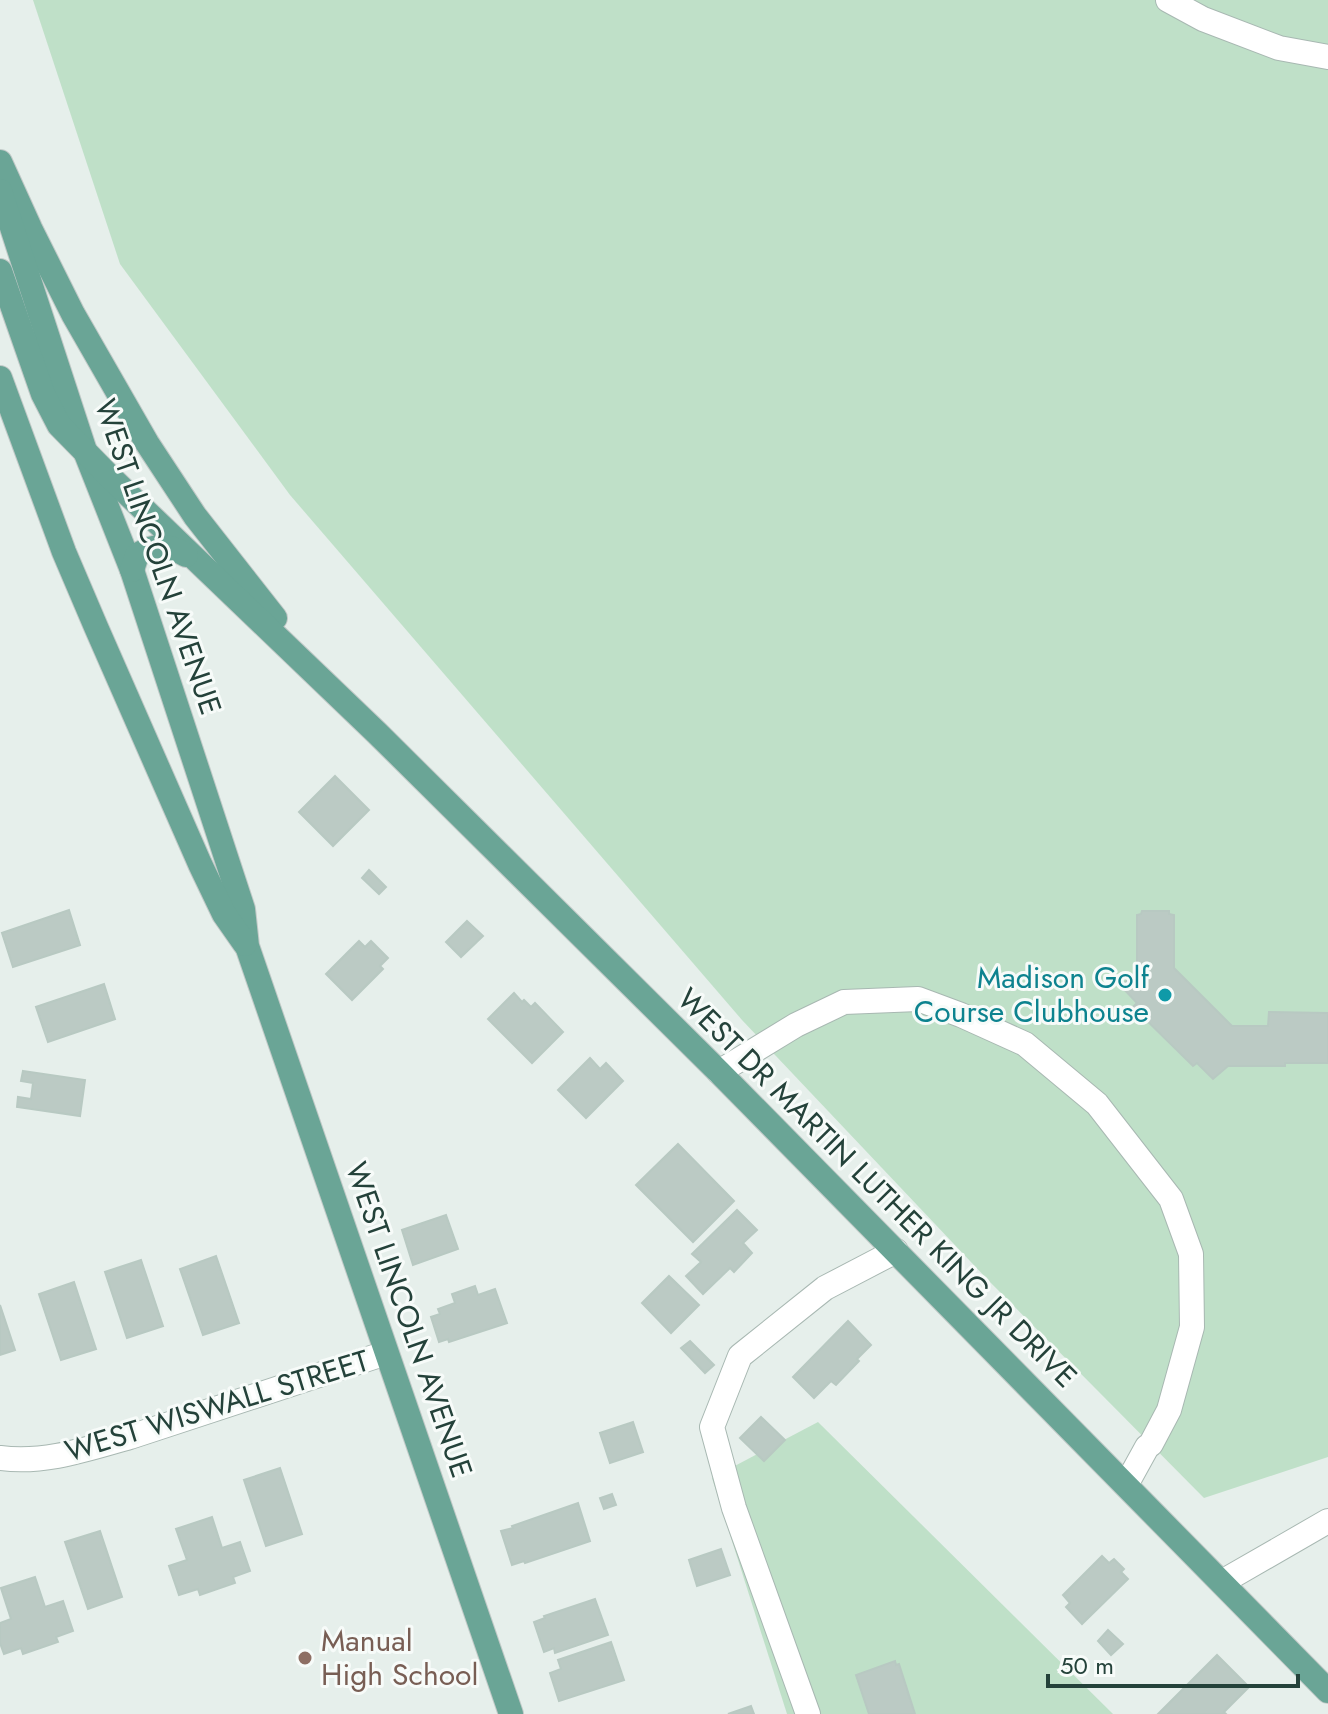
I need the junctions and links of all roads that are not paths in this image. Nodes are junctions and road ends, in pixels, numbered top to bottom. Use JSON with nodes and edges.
{"nodes":[{"id":1,"x":1168,"y":0,"type":"edge"},
{"id":2,"x":1328,"y":57,"type":"edge"},
{"id":3,"x":0,"y":162,"type":"edge"},
{"id":4,"x":0,"y":191,"type":"edge"},
{"id":5,"x":0,"y":271,"type":"edge"},
{"id":6,"x":0,"y":378,"type":"edge"},
{"id":7,"x":85,"y":451,"type":"junction"},
{"id":8,"x":132,"y":570,"type":"junction"},
{"id":9,"x":211,"y":574,"type":"junction"},
{"id":10,"x":377,"y":733,"type":"junction"},
{"id":11,"x":247,"y":946,"type":"junction"},
{"id":12,"x":719,"y":1072,"type":"junction"},
{"id":13,"x":896,"y":1251,"type":"junction"},
{"id":14,"x":386,"y":1353,"type":"junction"},
{"id":15,"x":0,"y":1458,"type":"edge"},
{"id":16,"x":1126,"y":1485,"type":"junction"},
{"id":17,"x":1328,"y":1521,"type":"edge"},
{"id":18,"x":1222,"y":1582,"type":"junction"},
{"id":19,"x":1328,"y":1691,"type":"edge"},
{"id":20,"x":511,"y":1714,"type":"edge"},
{"id":21,"x":808,"y":1714,"type":"edge"}],
"edges":[{"from":1,"to":2,"type":"street"},
{"from":3,"to":10,"type":"main road","name":"WEST DR MARTIN LUTHER KING JR DRIVE"},
{"from":4,"to":7,"type":"main road","name":"WEST LINCOLN AVENUE"},
{"from":5,"to":7,"type":"main road","name":"WEST DR MARTIN LUTHER KING JR DRIVE"},
{"from":6,"to":11,"type":"main road","name":"WEST LINCOLN AVENUE"},
{"from":7,"to":8,"type":"main road","name":"WEST LINCOLN AVENUE"},
{"from":7,"to":9,"type":"main road","name":"WEST DR MARTIN LUTHER KING JR DRIVE"},
{"from":8,"to":9,"type":"main road"},
{"from":8,"to":11,"type":"main road","name":"WEST LINCOLN AVENUE"},
{"from":9,"to":10,"type":"main road","name":"WEST DR MARTIN LUTHER KING JR DRIVE"},
{"from":10,"to":12,"type":"main road","name":"WEST DR MARTIN LUTHER KING JR DRIVE"},
{"from":11,"to":14,"type":"main road","name":"WEST LINCOLN AVENUE"},
{"from":12,"to":13,"type":"main road","name":"WEST DR MARTIN LUTHER KING JR DRIVE"},
{"from":12,"to":16,"type":"street"},
{"from":13,"to":16,"type":"main road","name":"WEST DR MARTIN LUTHER KING JR DRIVE"},
{"from":13,"to":21,"type":"street"},
{"from":14,"to":15,"type":"street","name":"WEST WISWALL STREET"},
{"from":14,"to":20,"type":"main road","name":"WEST LINCOLN AVENUE"},
{"from":16,"to":18,"type":"main road","name":"WEST DR MARTIN LUTHER KING JR DRIVE"},
{"from":17,"to":18,"type":"street"},
{"from":18,"to":19,"type":"main road","name":"WEST DR MARTIN LUTHER KING JR DRIVE"}]}
